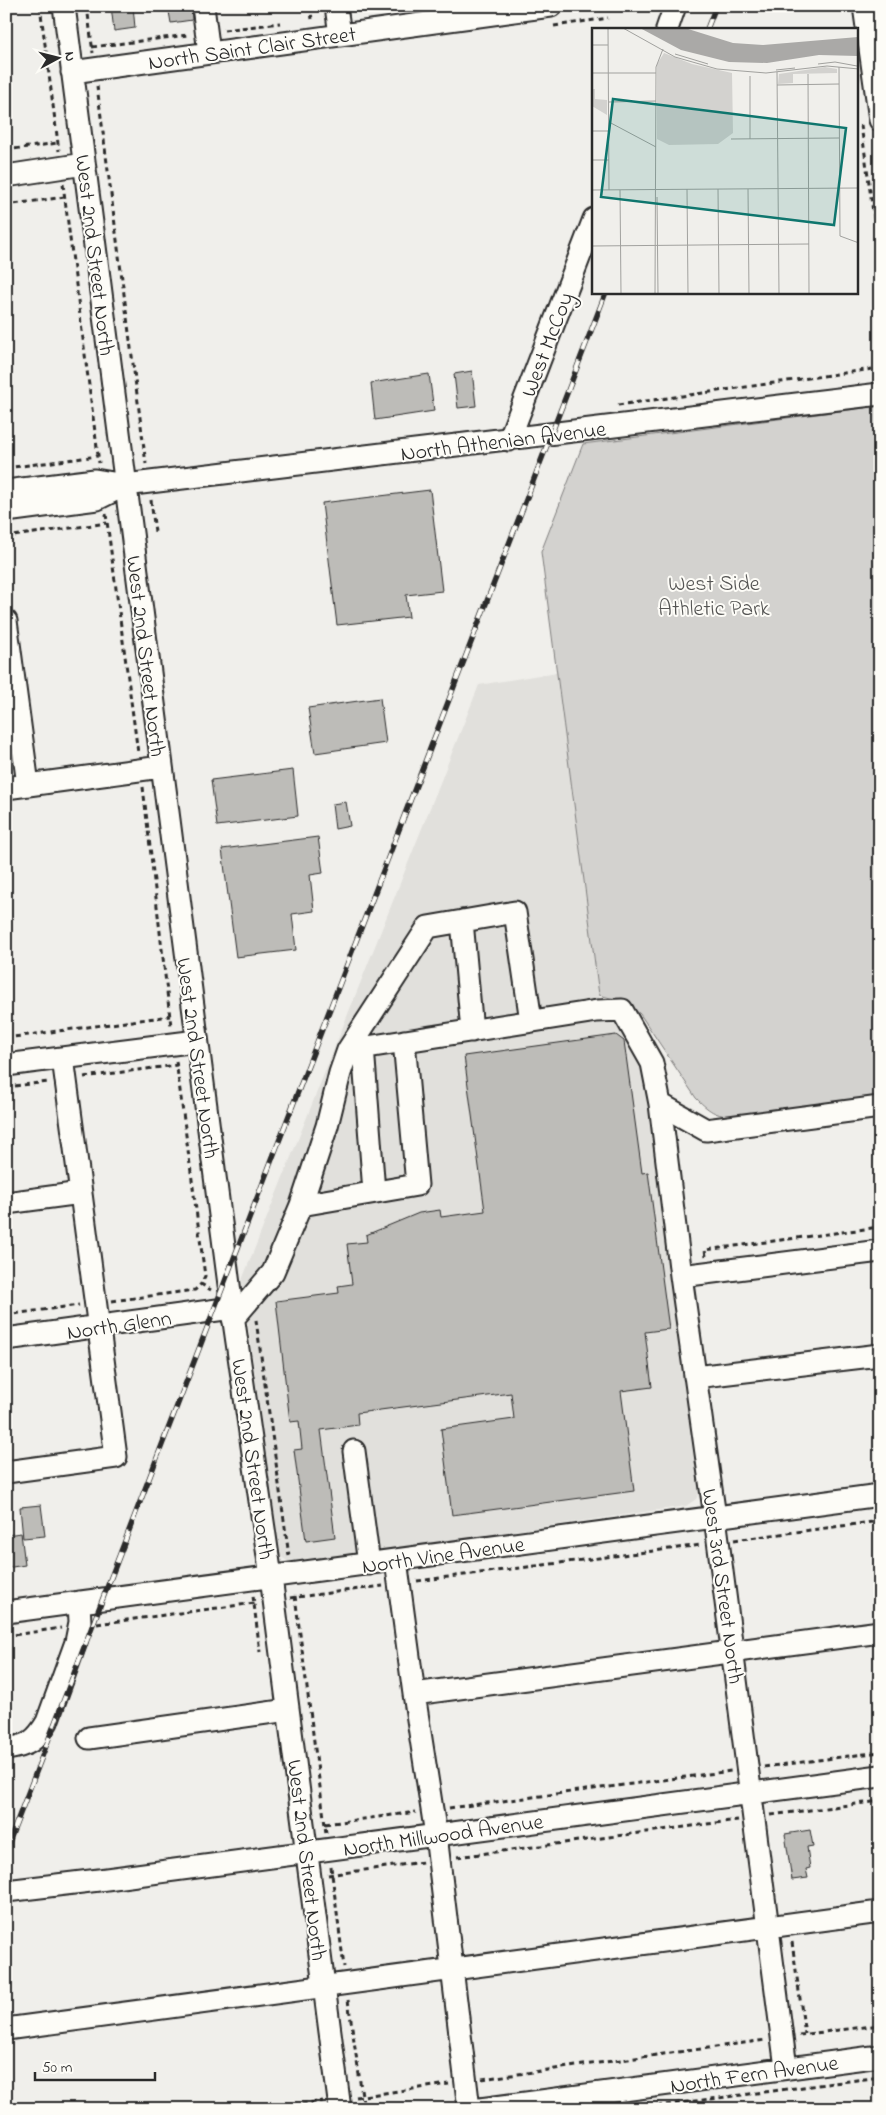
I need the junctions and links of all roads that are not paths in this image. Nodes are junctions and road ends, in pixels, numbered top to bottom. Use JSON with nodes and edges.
{"nodes":[{"id":1,"x":64,"y":6,"type":"edge"},
{"id":2,"x":203,"y":6,"type":"edge"},
{"id":3,"x":551,"y":6,"type":"edge"},
{"id":4,"x":675,"y":6,"type":"edge"},
{"id":5,"x":864,"y":6,"type":"edge"},
{"id":6,"x":460,"y":13,"type":"edge"},
{"id":7,"x":338,"y":19,"type":"edge"},
{"id":8,"x":666,"y":28,"type":"edge"},
{"id":9,"x":208,"y":43,"type":"junction"},
{"id":10,"x":72,"y":72,"type":"junction"},
{"id":11,"x":870,"y":117,"type":"edge"},
{"id":12,"x":84,"y":164,"type":"junction"},
{"id":13,"x":6,"y":176,"type":"edge"},
{"id":14,"x":592,"y":224,"type":"edge"},
{"id":15,"x":880,"y":394,"type":"edge"},
{"id":16,"x":509,"y":440,"type":"junction"},
{"id":17,"x":125,"y":485,"type":"junction"},
{"id":18,"x":6,"y":491,"type":"edge"},
{"id":19,"x":6,"y":511,"type":"edge"},
{"id":20,"x":6,"y":621,"type":"edge"},
{"id":21,"x":8,"y":646,"type":"edge"},
{"id":22,"x":161,"y":767,"type":"junction"},
{"id":23,"x":28,"y":785,"type":"junction"},
{"id":24,"x":6,"y":788,"type":"edge"},
{"id":25,"x":462,"y":921,"type":"junction"},
{"id":26,"x":531,"y":1021,"type":"junction"},
{"id":27,"x":472,"y":1031,"type":"junction"},
{"id":28,"x":196,"y":1041,"type":"junction"},
{"id":29,"x":404,"y":1041,"type":"junction"},
{"id":30,"x":356,"y":1049,"type":"junction"},
{"id":31,"x":62,"y":1058,"type":"junction"},
{"id":32,"x":6,"y":1065,"type":"edge"},
{"id":33,"x":660,"y":1104,"type":"junction"},
{"id":34,"x":880,"y":1107,"type":"edge"},
{"id":35,"x":374,"y":1192,"type":"junction"},
{"id":36,"x":81,"y":1193,"type":"junction"},
{"id":37,"x":6,"y":1203,"type":"edge"},
{"id":38,"x":301,"y":1205,"type":"junction"},
{"id":39,"x":880,"y":1251,"type":"edge"},
{"id":40,"x":680,"y":1276,"type":"junction"},
{"id":41,"x":232,"y":1314,"type":"junction"},
{"id":42,"x":99,"y":1326,"type":"junction"},
{"id":43,"x":6,"y":1339,"type":"edge"},
{"id":44,"x":880,"y":1355,"type":"edge"},
{"id":45,"x":695,"y":1378,"type":"junction"},
{"id":46,"x":354,"y":1451,"type":"dead end"},
{"id":47,"x":6,"y":1472,"type":"edge"},
{"id":48,"x":880,"y":1495,"type":"edge"},
{"id":49,"x":715,"y":1517,"type":"junction"},
{"id":50,"x":396,"y":1560,"type":"junction"},
{"id":51,"x":369,"y":1564,"type":"junction"},
{"id":52,"x":271,"y":1577,"type":"junction"},
{"id":53,"x":79,"y":1602,"type":"junction"},
{"id":54,"x":6,"y":1612,"type":"edge"},
{"id":55,"x":880,"y":1632,"type":"edge"},
{"id":56,"x":733,"y":1652,"type":"junction"},
{"id":57,"x":414,"y":1694,"type":"junction"},
{"id":58,"x":288,"y":1710,"type":"junction"},
{"id":59,"x":89,"y":1738,"type":"dead end"},
{"id":60,"x":6,"y":1748,"type":"edge"},
{"id":61,"x":880,"y":1776,"type":"edge"},
{"id":62,"x":751,"y":1793,"type":"junction"},
{"id":63,"x":436,"y":1835,"type":"junction"},
{"id":64,"x":307,"y":1853,"type":"junction"},
{"id":65,"x":6,"y":1891,"type":"edge"},
{"id":66,"x":880,"y":1912,"type":"edge"},
{"id":67,"x":768,"y":1926,"type":"junction"},
{"id":68,"x":453,"y":1968,"type":"junction"},
{"id":69,"x":324,"y":1986,"type":"junction"},
{"id":70,"x":6,"y":2029,"type":"edge"},
{"id":71,"x":880,"y":2056,"type":"edge"},
{"id":72,"x":786,"y":2068,"type":"junction"},
{"id":73,"x":340,"y":2104,"type":"edge"},
{"id":74,"x":469,"y":2109,"type":"edge"},
{"id":75,"x":480,"y":2109,"type":"edge"}],
"edges":[{"from":1,"to":10,"type":"street","name":"West 2nd Street North"},
{"from":2,"to":9,"type":"street"},
{"from":3,"to":6,"type":"street","name":"North Saint Clair Street"},
{"from":4,"to":8,"type":"street"},
{"from":5,"to":11,"type":"street"},
{"from":6,"to":7,"type":"street","name":"North Saint Clair Street"},
{"from":7,"to":9,"type":"street","name":"North Saint Clair Street"},
{"from":9,"to":10,"type":"street","name":"North Saint Clair Street"},
{"from":10,"to":12,"type":"street","name":"West 2nd Street North"},
{"from":12,"to":13,"type":"street"},
{"from":12,"to":17,"type":"street","name":"West 2nd Street North"},
{"from":14,"to":16,"type":"street","name":"West McCoy"},
{"from":15,"to":16,"type":"street","name":"North Athenian Avenue"},
{"from":16,"to":17,"type":"street","name":"North Athenian Avenue"},
{"from":17,"to":18,"type":"street"},
{"from":17,"to":19,"type":"street"},
{"from":17,"to":22,"type":"street","name":"West 2nd Street North"},
{"from":20,"to":21,"type":"street"},
{"from":21,"to":23,"type":"street"},
{"from":22,"to":23,"type":"street"},
{"from":22,"to":28,"type":"street","name":"West 2nd Street North"},
{"from":23,"to":24,"type":"street"},
{"from":25,"to":26,"type":"street"},
{"from":25,"to":27,"type":"street"},
{"from":25,"to":30,"type":"street"},
{"from":26,"to":27,"type":"street"},
{"from":26,"to":33,"type":"street","name":"West 3rd Street North"},
{"from":27,"to":29,"type":"street"},
{"from":28,"to":31,"type":"street"},
{"from":28,"to":41,"type":"street","name":"West 2nd Street North"},
{"from":29,"to":30,"type":"street"},
{"from":29,"to":35,"type":"street"},
{"from":30,"to":35,"type":"street"},
{"from":30,"to":38,"type":"street"},
{"from":31,"to":32,"type":"street"},
{"from":31,"to":36,"type":"street"},
{"from":33,"to":34,"type":"street"},
{"from":33,"to":40,"type":"street","name":"West 3rd Street North"},
{"from":35,"to":38,"type":"street"},
{"from":36,"to":37,"type":"street"},
{"from":36,"to":42,"type":"street"},
{"from":38,"to":41,"type":"street"},
{"from":39,"to":40,"type":"street"},
{"from":40,"to":45,"type":"street","name":"West 3rd Street North"},
{"from":41,"to":42,"type":"street","name":"North Glenn"},
{"from":41,"to":52,"type":"street","name":"West 2nd Street North"},
{"from":42,"to":43,"type":"street","name":"North Glenn"},
{"from":42,"to":47,"type":"street"},
{"from":44,"to":45,"type":"street"},
{"from":45,"to":49,"type":"street","name":"West 3rd Street North"},
{"from":46,"to":51,"type":"street"},
{"from":48,"to":49,"type":"street","name":"North Vine Avenue"},
{"from":49,"to":50,"type":"street","name":"North Vine Avenue"},
{"from":49,"to":56,"type":"street","name":"West 3rd Street North"},
{"from":50,"to":51,"type":"street","name":"North Vine Avenue"},
{"from":50,"to":57,"type":"street"},
{"from":51,"to":52,"type":"street","name":"North Vine Avenue"},
{"from":52,"to":53,"type":"street","name":"North Vine Avenue"},
{"from":52,"to":58,"type":"street","name":"West 2nd Street North"},
{"from":53,"to":54,"type":"street","name":"North Vine Avenue"},
{"from":53,"to":60,"type":"street"},
{"from":55,"to":56,"type":"street"},
{"from":56,"to":57,"type":"street"},
{"from":56,"to":62,"type":"street","name":"West 3rd Street North"},
{"from":57,"to":63,"type":"street"},
{"from":58,"to":59,"type":"street"},
{"from":58,"to":64,"type":"street","name":"West 2nd Street North"},
{"from":61,"to":62,"type":"street","name":"North Millwood Avenue"},
{"from":62,"to":63,"type":"street","name":"North Millwood Avenue"},
{"from":62,"to":67,"type":"street","name":"West 3rd Street North"},
{"from":63,"to":64,"type":"street","name":"North Millwood Avenue"},
{"from":63,"to":68,"type":"street"},
{"from":64,"to":65,"type":"street","name":"North Millwood Avenue"},
{"from":64,"to":69,"type":"street","name":"West 2nd Street North"},
{"from":66,"to":67,"type":"street"},
{"from":67,"to":68,"type":"street"},
{"from":67,"to":72,"type":"street","name":"West 3rd Street North"},
{"from":68,"to":69,"type":"street"},
{"from":68,"to":74,"type":"street"},
{"from":69,"to":70,"type":"street"},
{"from":69,"to":73,"type":"street","name":"West 2nd Street North"},
{"from":71,"to":72,"type":"street","name":"North Fern Avenue"},
{"from":72,"to":75,"type":"street","name":"North Fern Avenue"}]}
